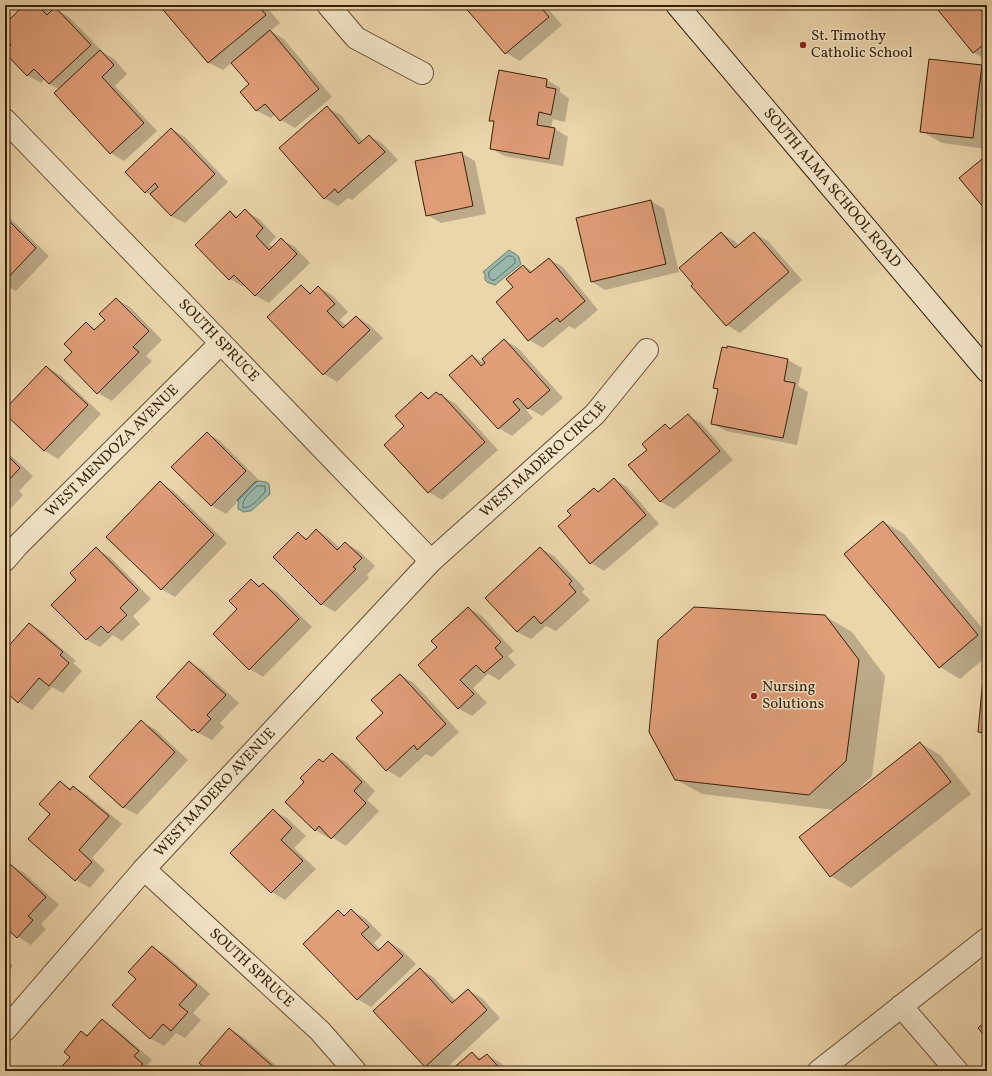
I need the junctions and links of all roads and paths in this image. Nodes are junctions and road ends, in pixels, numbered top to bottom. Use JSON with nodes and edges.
{"nodes":[{"id":1,"x":328,"y":5,"type":"edge"},
{"id":2,"x":677,"y":5,"type":"edge"},
{"id":3,"x":422,"y":73,"type":"dead end"},
{"id":4,"x":6,"y":124,"type":"edge"},
{"id":5,"x":221,"y":343,"type":"junction"},
{"id":6,"x":647,"y":350,"type":"dead end"},
{"id":7,"x":987,"y":371,"type":"edge"},
{"id":8,"x":5,"y":560,"type":"edge"},
{"id":9,"x":431,"y":561,"type":"junction"},
{"id":10,"x":144,"y":869,"type":"junction"},
{"id":11,"x":987,"y":939,"type":"edge"},
{"id":12,"x":901,"y":1006,"type":"junction"},
{"id":13,"x":5,"y":1030,"type":"edge"},
{"id":14,"x":355,"y":1071,"type":"edge"},
{"id":15,"x":819,"y":1071,"type":"edge"},
{"id":16,"x":956,"y":1071,"type":"edge"}],
"edges":[{"from":1,"to":3,"type":"street"},
{"from":2,"to":7,"type":"street","name":"SOUTH ALMA SCHOOL ROAD"},
{"from":4,"to":5,"type":"street","name":"SOUTH SPRUCE"},
{"from":5,"to":8,"type":"street","name":"WEST MENDOZA AVENUE"},
{"from":5,"to":9,"type":"street","name":"SOUTH SPRUCE"},
{"from":6,"to":9,"type":"street","name":"WEST MADERO CIRCLE"},
{"from":9,"to":10,"type":"street","name":"WEST MADERO AVENUE"},
{"from":10,"to":13,"type":"street","name":"WEST MADERO AVENUE"},
{"from":10,"to":14,"type":"street","name":"SOUTH SPRUCE"},
{"from":11,"to":12,"type":"street"},
{"from":12,"to":15,"type":"street"},
{"from":12,"to":16,"type":"street"}]}
